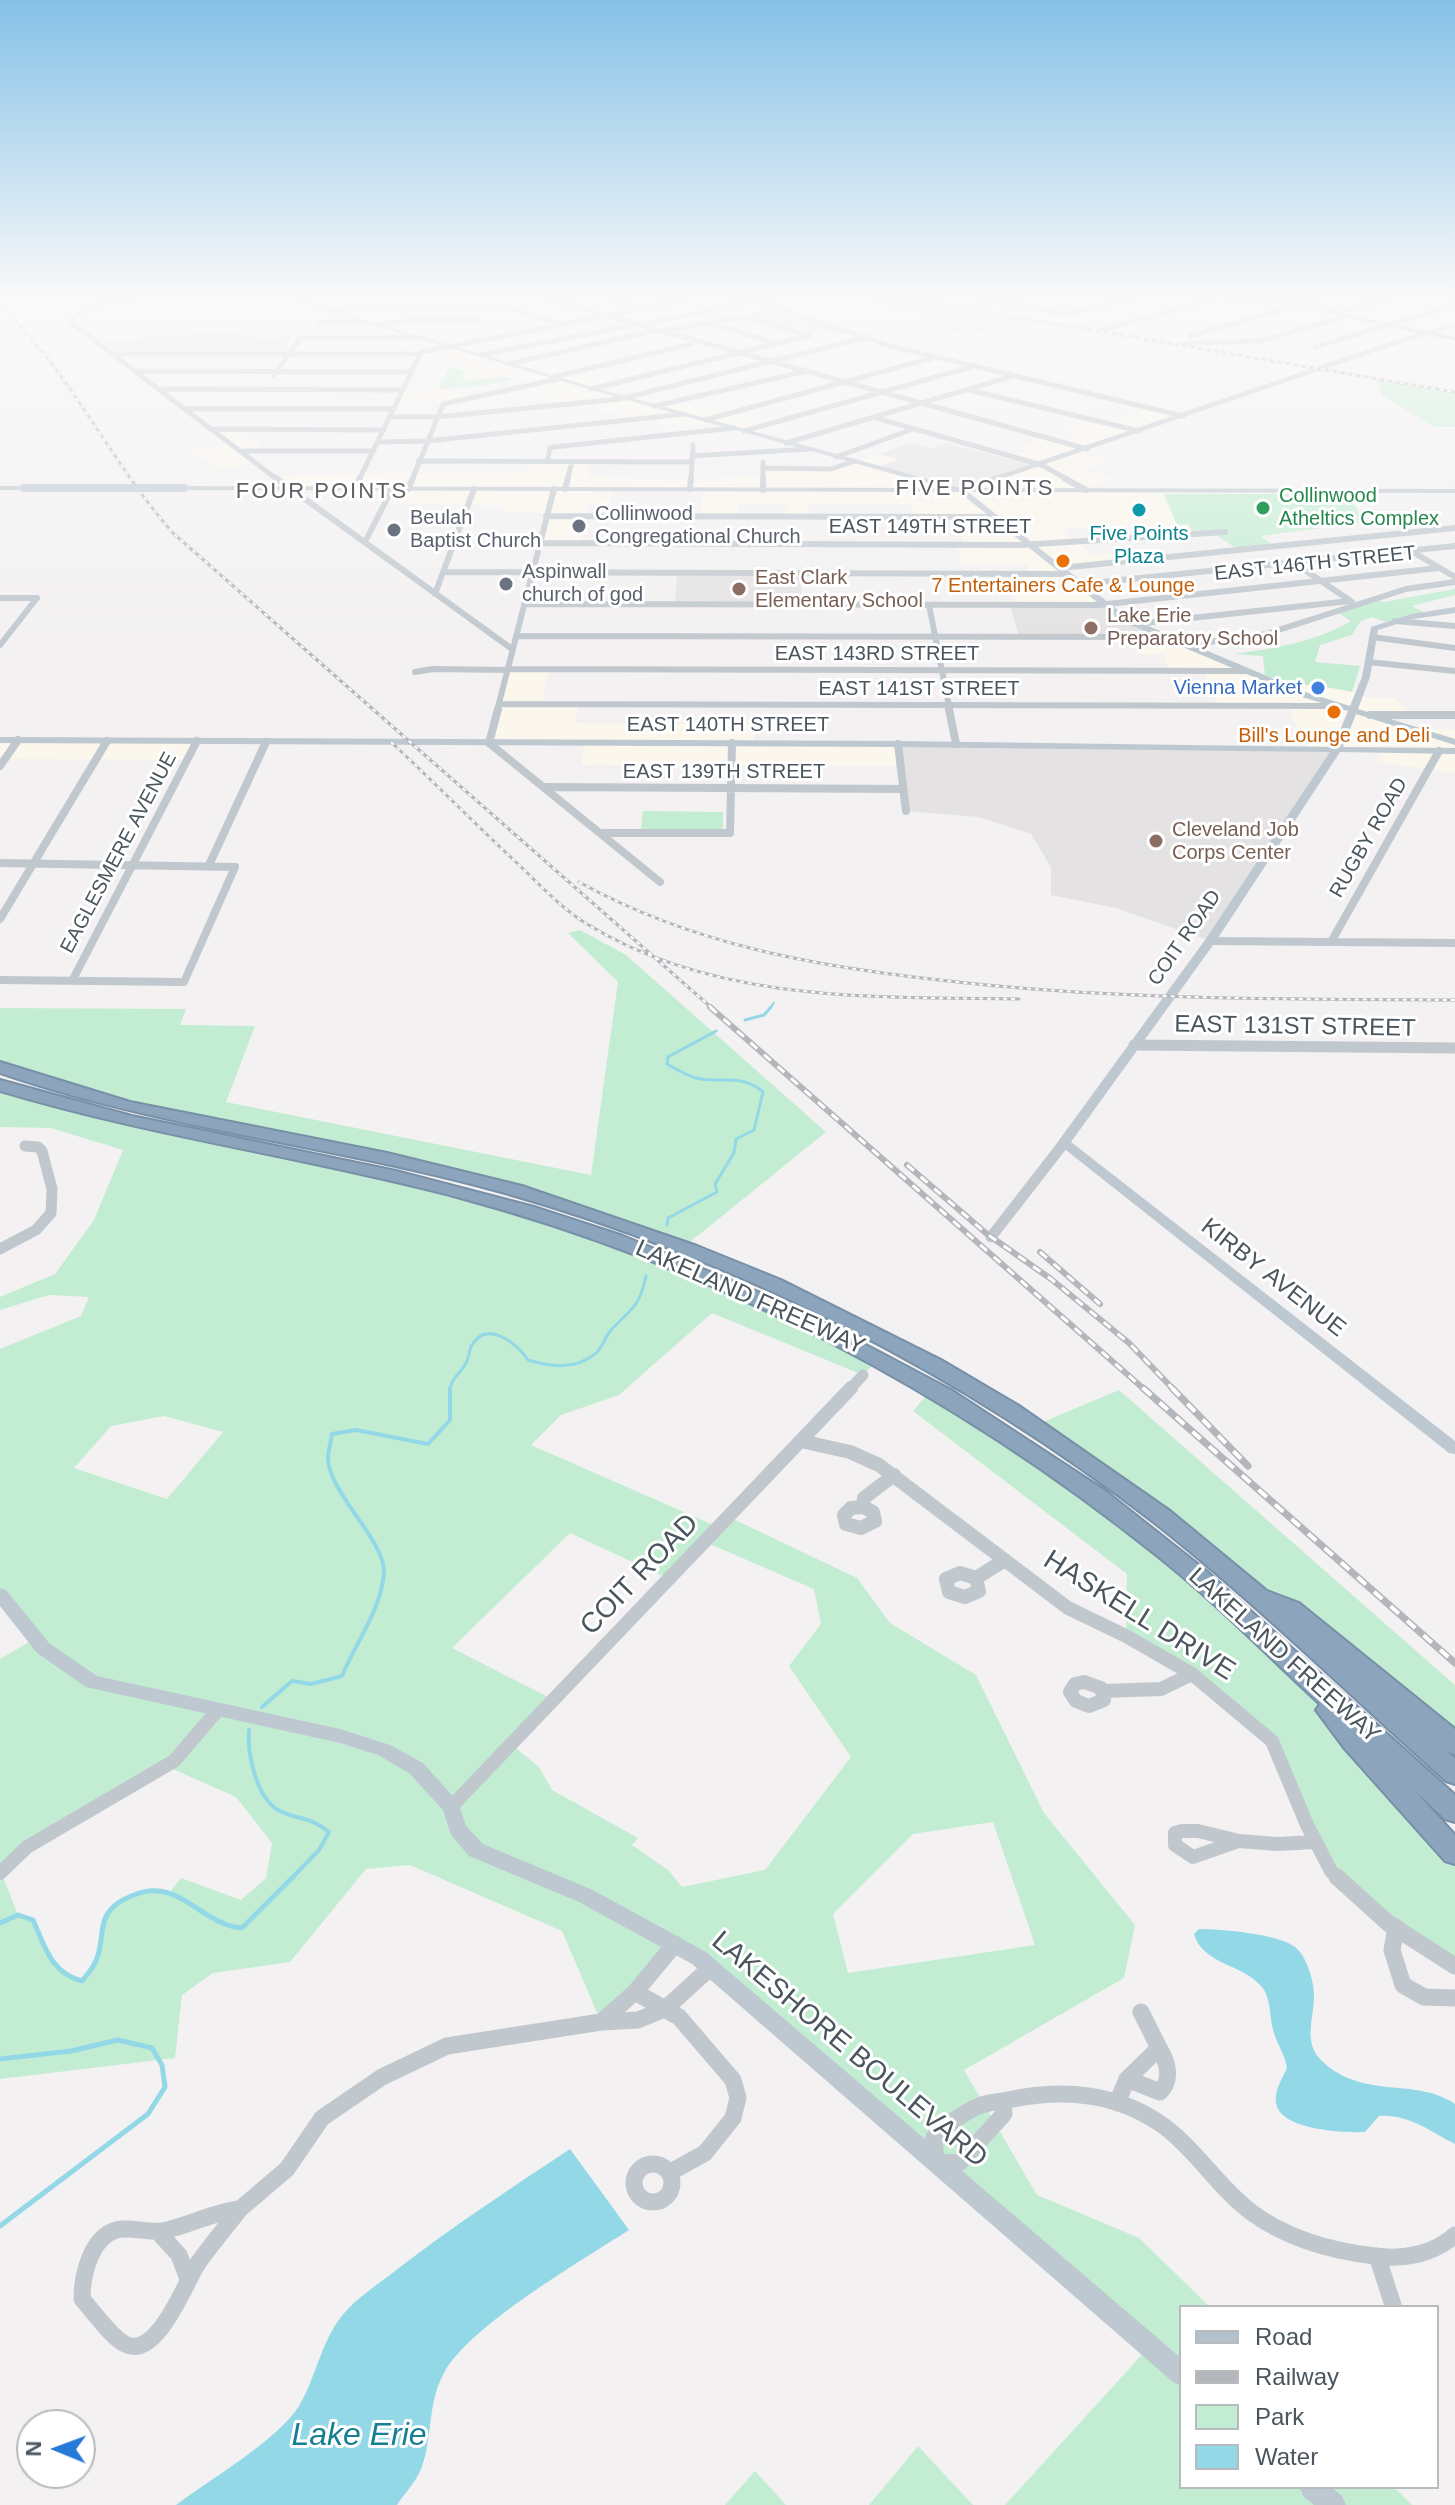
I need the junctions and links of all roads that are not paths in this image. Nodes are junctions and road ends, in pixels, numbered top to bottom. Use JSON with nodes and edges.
{"nodes":[{"id":1,"x":194,"y":415,"type":"edge"},
{"id":2,"x":458,"y":415,"type":"edge"},
{"id":3,"x":676,"y":415,"type":"edge"},
{"id":4,"x":688,"y":415,"type":"edge"},
{"id":5,"x":724,"y":415,"type":"edge"},
{"id":6,"x":801,"y":415,"type":"edge"},
{"id":7,"x":880,"y":415,"type":"edge"},
{"id":8,"x":969,"y":415,"type":"edge"},
{"id":9,"x":1072,"y":415,"type":"edge"},
{"id":10,"x":1179,"y":415,"type":"edge"},
{"id":11,"x":1187,"y":415,"type":"edge"},
{"id":12,"x":1184,"y":416,"type":"junction"},
{"id":13,"x":389,"y":417,"type":"joint"},
{"id":14,"x":437,"y":417,"type":"junction"},
{"id":15,"x":873,"y":417,"type":"junction"},
{"id":16,"x":705,"y":420,"type":"junction"},
{"id":17,"x":734,"y":428,"type":"junction"},
{"id":18,"x":214,"y":429,"type":"junction"},
{"id":19,"x":913,"y":429,"type":"junction"},
{"id":20,"x":384,"y":430,"type":"junction"},
{"id":21,"x":744,"y":431,"type":"junction"},
{"id":22,"x":1139,"y":431,"type":"junction"},
{"id":23,"x":427,"y":441,"type":"junction"},
{"id":24,"x":378,"y":442,"type":"junction"},
{"id":25,"x":786,"y":443,"type":"junction"},
{"id":26,"x":693,"y":445,"type":"dead end"},
{"id":27,"x":809,"y":449,"type":"junction"},
{"id":28,"x":1087,"y":449,"type":"junction"},
{"id":29,"x":242,"y":451,"type":"junction"},
{"id":30,"x":373,"y":451,"type":"junction"},
{"id":31,"x":763,"y":452,"type":"junction"},
{"id":32,"x":836,"y":457,"type":"junction"},
{"id":33,"x":692,"y":459,"type":"junction"},
{"id":34,"x":418,"y":461,"type":"junction"},
{"id":35,"x":855,"y":461,"type":"junction"},
{"id":36,"x":547,"y":462,"type":"junction"},
{"id":37,"x":572,"y":462,"type":"junction"},
{"id":38,"x":1042,"y":465,"type":"junction"},
{"id":39,"x":763,"y":468,"type":"junction"},
{"id":40,"x":0,"y":488,"type":"edge"},
{"id":41,"x":293,"y":488,"type":"junction"},
{"id":42,"x":354,"y":489,"type":"junction"},
{"id":43,"x":392,"y":489,"type":"junction"},
{"id":44,"x":408,"y":489,"type":"junction"},
{"id":45,"x":474,"y":489,"type":"junction"},
{"id":46,"x":554,"y":489,"type":"junction"},
{"id":47,"x":565,"y":489,"type":"junction"},
{"id":48,"x":690,"y":489,"type":"junction"},
{"id":49,"x":763,"y":490,"type":"junction"},
{"id":50,"x":961,"y":490,"type":"junction"},
{"id":51,"x":1086,"y":490,"type":"junction"},
{"id":52,"x":1455,"y":491,"type":"edge"},
{"id":53,"x":546,"y":516,"type":"junction"},
{"id":54,"x":995,"y":517,"type":"junction"},
{"id":55,"x":1455,"y":528,"type":"edge"},
{"id":56,"x":1225,"y":532,"type":"dead end"},
{"id":57,"x":365,"y":542,"type":"junction"},
{"id":58,"x":540,"y":543,"type":"junction"},
{"id":59,"x":1029,"y":544,"type":"junction"},
{"id":60,"x":1455,"y":546,"type":"edge"},
{"id":61,"x":1269,"y":547,"type":"junction"},
{"id":62,"x":1410,"y":550,"type":"junction"},
{"id":63,"x":1292,"y":562,"type":"junction"},
{"id":64,"x":1439,"y":568,"type":"junction"},
{"id":65,"x":1063,"y":571,"type":"junction"},
{"id":66,"x":444,"y":572,"type":"junction"},
{"id":67,"x":533,"y":573,"type":"junction"},
{"id":68,"x":1319,"y":580,"type":"junction"},
{"id":69,"x":1455,"y":580,"type":"edge"},
{"id":70,"x":1081,"y":584,"type":"junction"},
{"id":71,"x":435,"y":594,"type":"junction"},
{"id":72,"x":0,"y":598,"type":"edge"},
{"id":73,"x":1354,"y":603,"type":"junction"},
{"id":74,"x":524,"y":604,"type":"junction"},
{"id":75,"x":1105,"y":604,"type":"junction"},
{"id":76,"x":929,"y":605,"type":"junction"},
{"id":77,"x":1455,"y":610,"type":"edge"},
{"id":78,"x":1395,"y":621,"type":"junction"},
{"id":79,"x":1135,"y":624,"type":"junction"},
{"id":80,"x":1455,"y":626,"type":"edge"},
{"id":81,"x":516,"y":636,"type":"junction"},
{"id":82,"x":936,"y":637,"type":"junction"},
{"id":83,"x":1168,"y":637,"type":"junction"},
{"id":84,"x":1372,"y":637,"type":"junction"},
{"id":85,"x":0,"y":645,"type":"edge"},
{"id":86,"x":1187,"y":645,"type":"junction"},
{"id":87,"x":1455,"y":648,"type":"edge"},
{"id":88,"x":512,"y":649,"type":"junction"},
{"id":89,"x":1368,"y":662,"type":"junction"},
{"id":90,"x":508,"y":670,"type":"junction"},
{"id":91,"x":942,"y":670,"type":"junction"},
{"id":92,"x":1247,"y":671,"type":"junction"},
{"id":93,"x":1455,"y":671,"type":"edge"},
{"id":94,"x":415,"y":672,"type":"dead end"},
{"id":95,"x":499,"y":704,"type":"junction"},
{"id":96,"x":949,"y":705,"type":"junction"},
{"id":97,"x":1339,"y":706,"type":"junction"},
{"id":98,"x":1353,"y":710,"type":"junction"},
{"id":99,"x":1370,"y":715,"type":"junction"},
{"id":100,"x":1455,"y":715,"type":"edge"},
{"id":101,"x":0,"y":740,"type":"edge"},
{"id":102,"x":18,"y":740,"type":"junction"},
{"id":103,"x":107,"y":741,"type":"junction"},
{"id":104,"x":197,"y":741,"type":"junction"},
{"id":105,"x":266,"y":742,"type":"junction"},
{"id":106,"x":1455,"y":742,"type":"edge"},
{"id":107,"x":489,"y":743,"type":"junction"},
{"id":108,"x":732,"y":743,"type":"junction"},
{"id":109,"x":898,"y":744,"type":"junction"},
{"id":110,"x":956,"y":744,"type":"junction"},
{"id":111,"x":1337,"y":749,"type":"junction"},
{"id":112,"x":1439,"y":751,"type":"junction"},
{"id":113,"x":1455,"y":751,"type":"edge"},
{"id":114,"x":0,"y":766,"type":"edge"},
{"id":115,"x":544,"y":787,"type":"junction"},
{"id":116,"x":731,"y":788,"type":"junction"},
{"id":117,"x":903,"y":789,"type":"junction"},
{"id":118,"x":906,"y":811,"type":"dead end"},
{"id":119,"x":600,"y":833,"type":"junction"},
{"id":120,"x":0,"y":863,"type":"edge"},
{"id":121,"x":34,"y":863,"type":"junction"},
{"id":122,"x":134,"y":864,"type":"junction"},
{"id":123,"x":209,"y":865,"type":"junction"},
{"id":124,"x":660,"y":882,"type":"dead end"},
{"id":125,"x":0,"y":919,"type":"edge"},
{"id":126,"x":1455,"y":931,"type":"edge"},
{"id":127,"x":1210,"y":941,"type":"junction"},
{"id":128,"x":1331,"y":942,"type":"junction"},
{"id":129,"x":1452,"y":943,"type":"edge"},
{"id":130,"x":0,"y":980,"type":"edge"},
{"id":131,"x":72,"y":981,"type":"junction"},
{"id":132,"x":1134,"y":1045,"type":"junction"},
{"id":133,"x":1455,"y":1048,"type":"edge"},
{"id":134,"x":0,"y":1067,"type":"edge"},
{"id":135,"x":0,"y":1085,"type":"edge"},
{"id":136,"x":1064,"y":1143,"type":"junction"},
{"id":137,"x":25,"y":1146,"type":"dead end"},
{"id":138,"x":991,"y":1237,"type":"dead end"},
{"id":139,"x":0,"y":1249,"type":"edge"},
{"id":140,"x":863,"y":1375,"type":"dead end"},
{"id":141,"x":801,"y":1441,"type":"junction"},
{"id":142,"x":1455,"y":1449,"type":"edge"},
{"id":143,"x":894,"y":1475,"type":"junction"},
{"id":144,"x":863,"y":1507,"type":"dead end"},
{"id":145,"x":1005,"y":1560,"type":"junction"},
{"id":146,"x":976,"y":1578,"type":"dead end"},
{"id":147,"x":1246,"y":1588,"type":"junction"},
{"id":148,"x":0,"y":1594,"type":"edge"},
{"id":149,"x":1300,"y":1671,"type":"junction"},
{"id":150,"x":1192,"y":1674,"type":"junction"},
{"id":151,"x":1104,"y":1691,"type":"dead end"},
{"id":152,"x":217,"y":1711,"type":"junction"},
{"id":153,"x":1455,"y":1744,"type":"edge"},
{"id":154,"x":1455,"y":1774,"type":"edge"},
{"id":155,"x":451,"y":1807,"type":"junction"},
{"id":156,"x":1455,"y":1811,"type":"edge"},
{"id":157,"x":1239,"y":1841,"type":"dead end"},
{"id":158,"x":1315,"y":1842,"type":"junction"},
{"id":159,"x":1455,"y":1853,"type":"edge"},
{"id":160,"x":0,"y":1873,"type":"edge"},
{"id":161,"x":1396,"y":1927,"type":"junction"},
{"id":162,"x":675,"y":1944,"type":"junction"},
{"id":163,"x":1455,"y":1966,"type":"edge"},
{"id":164,"x":710,"y":1968,"type":"junction"},
{"id":165,"x":635,"y":1992,"type":"junction"},
{"id":166,"x":1455,"y":1998,"type":"edge"},
{"id":167,"x":665,"y":2009,"type":"junction"},
{"id":168,"x":1141,"y":2012,"type":"dead end"},
{"id":169,"x":601,"y":2022,"type":"junction"},
{"id":170,"x":1159,"y":2048,"type":"junction"},
{"id":171,"x":1127,"y":2079,"type":"junction"},
{"id":172,"x":1003,"y":2101,"type":"junction"},
{"id":173,"x":1117,"y":2103,"type":"junction"},
{"id":174,"x":936,"y":2162,"type":"junction"},
{"id":175,"x":669,"y":2173,"type":"dead end"},
{"id":176,"x":240,"y":2209,"type":"junction"},
{"id":177,"x":158,"y":2232,"type":"junction"},
{"id":178,"x":1455,"y":2235,"type":"edge"},
{"id":179,"x":1377,"y":2256,"type":"junction"},
{"id":180,"x":188,"y":2279,"type":"junction"},
{"id":181,"x":1395,"y":2305,"type":"edge"},
{"id":182,"x":1179,"y":2372,"type":"edge"},
{"id":183,"x":1314,"y":2489,"type":"edge"},
{"id":184,"x":1333,"y":2505,"type":"edge"}],
"edges":[{"from":1,"to":18,"type":"street"},
{"from":2,"to":14,"type":"street"},
{"from":3,"to":23,"type":"street"},
{"from":4,"to":16,"type":"street"},
{"from":5,"to":16,"type":"street"},
{"from":6,"to":21,"type":"street"},
{"from":7,"to":15,"type":"street"},
{"from":8,"to":28,"type":"street"},
{"from":9,"to":22,"type":"street"},
{"from":10,"to":12,"type":"street"},
{"from":11,"to":12,"type":"street"},
{"from":12,"to":22,"type":"street"},
{"from":13,"to":14,"type":"street"},
{"from":13,"to":20,"type":"street"},
{"from":14,"to":23,"type":"street"},
{"from":15,"to":19,"type":"street"},
{"from":15,"to":25,"type":"street"},
{"from":16,"to":17,"type":"street"},
{"from":17,"to":21,"type":"street"},
{"from":17,"to":36,"type":"street"},
{"from":18,"to":20,"type":"street"},
{"from":18,"to":29,"type":"street"},
{"from":19,"to":32,"type":"street"},
{"from":19,"to":38,"type":"street"},
{"from":20,"to":24,"type":"street"},
{"from":21,"to":25,"type":"street"},
{"from":22,"to":28,"type":"street"},
{"from":23,"to":24,"type":"street"},
{"from":23,"to":34,"type":"street"},
{"from":24,"to":30,"type":"street"},
{"from":25,"to":27,"type":"street"},
{"from":26,"to":33,"type":"street"},
{"from":27,"to":31,"type":"street"},
{"from":27,"to":32,"type":"street"},
{"from":28,"to":38,"type":"street"},
{"from":29,"to":30,"type":"street"},
{"from":29,"to":41,"type":"street"},
{"from":30,"to":42,"type":"street"},
{"from":31,"to":33,"type":"street"},
{"from":31,"to":39,"type":"street"},
{"from":32,"to":35,"type":"street"},
{"from":33,"to":37,"type":"street"},
{"from":33,"to":48,"type":"street"},
{"from":34,"to":36,"type":"street"},
{"from":34,"to":44,"type":"street"},
{"from":35,"to":39,"type":"street"},
{"from":35,"to":50,"type":"street"},
{"from":36,"to":37,"type":"street"},
{"from":37,"to":47,"type":"street"},
{"from":38,"to":50,"type":"street"},
{"from":38,"to":51,"type":"street"},
{"from":39,"to":49,"type":"street"},
{"from":40,"to":41,"type":"street","bridge":true},
{"from":41,"to":42,"type":"street"},
{"from":41,"to":57,"type":"street"},
{"from":42,"to":43,"type":"street"},
{"from":43,"to":44,"type":"street"},
{"from":43,"to":57,"type":"street"},
{"from":44,"to":45,"type":"street"},
{"from":45,"to":46,"type":"street"},
{"from":45,"to":66,"type":"street"},
{"from":46,"to":47,"type":"street"},
{"from":46,"to":53,"type":"street"},
{"from":47,"to":48,"type":"street"},
{"from":48,"to":49,"type":"street"},
{"from":49,"to":50,"type":"street"},
{"from":50,"to":51,"type":"street"},
{"from":50,"to":54,"type":"street"},
{"from":51,"to":52,"type":"street"},
{"from":53,"to":54,"type":"street"},
{"from":53,"to":58,"type":"street"},
{"from":54,"to":59,"type":"street"},
{"from":55,"to":61,"type":"street"},
{"from":56,"to":59,"type":"street","name":"EAST 149TH STREET"},
{"from":57,"to":71,"type":"street"},
{"from":58,"to":59,"type":"street","name":"EAST 149TH STREET"},
{"from":58,"to":67,"type":"street"},
{"from":59,"to":65,"type":"street"},
{"from":60,"to":62,"type":"street"},
{"from":61,"to":63,"type":"street"},
{"from":61,"to":65,"type":"street"},
{"from":62,"to":63,"type":"street"},
{"from":62,"to":64,"type":"street"},
{"from":63,"to":68,"type":"street"},
{"from":63,"to":70,"type":"street"},
{"from":64,"to":68,"type":"street","name":"EAST 146TH STREET"},
{"from":64,"to":69,"type":"street"},
{"from":65,"to":67,"type":"street"},
{"from":65,"to":70,"type":"street"},
{"from":66,"to":67,"type":"street"},
{"from":66,"to":71,"type":"street"},
{"from":67,"to":74,"type":"street"},
{"from":68,"to":73,"type":"street"},
{"from":68,"to":75,"type":"street","name":"EAST 146TH STREET"},
{"from":69,"to":73,"type":"street"},
{"from":70,"to":75,"type":"street"},
{"from":71,"to":88,"type":"street"},
{"from":72,"to":85,"type":"street"},
{"from":73,"to":79,"type":"street"},
{"from":73,"to":86,"type":"street"},
{"from":74,"to":76,"type":"street","name":"EAST 146TH STREET"},
{"from":74,"to":81,"type":"street"},
{"from":75,"to":76,"type":"street","name":"EAST 146TH STREET"},
{"from":75,"to":79,"type":"street"},
{"from":76,"to":82,"type":"street"},
{"from":77,"to":78,"type":"street"},
{"from":78,"to":80,"type":"street"},
{"from":78,"to":84,"type":"street"},
{"from":79,"to":83,"type":"street"},
{"from":81,"to":82,"type":"street"},
{"from":81,"to":88,"type":"street"},
{"from":82,"to":83,"type":"street"},
{"from":82,"to":91,"type":"street"},
{"from":83,"to":86,"type":"street"},
{"from":84,"to":87,"type":"street"},
{"from":84,"to":89,"type":"street","name":"COIT ROAD"},
{"from":86,"to":92,"type":"street"},
{"from":88,"to":90,"type":"street"},
{"from":89,"to":93,"type":"street"},
{"from":89,"to":98,"type":"street","name":"COIT ROAD"},
{"from":90,"to":91,"type":"street","name":"EAST 143RD STREET"},
{"from":90,"to":94,"type":"street","name":"EAST 143RD STREET"},
{"from":90,"to":95,"type":"street"},
{"from":91,"to":92,"type":"street","name":"EAST 143RD STREET"},
{"from":91,"to":96,"type":"street"},
{"from":92,"to":97,"type":"street"},
{"from":95,"to":96,"type":"street","name":"EAST 141ST STREET"},
{"from":95,"to":107,"type":"street"},
{"from":96,"to":97,"type":"street","name":"EAST 141ST STREET"},
{"from":96,"to":110,"type":"street"},
{"from":97,"to":98,"type":"street"},
{"from":98,"to":99,"type":"street"},
{"from":98,"to":111,"type":"street","name":"COIT ROAD"},
{"from":99,"to":100,"type":"street"},
{"from":99,"to":106,"type":"street"},
{"from":101,"to":102,"type":"street","name":"EAST 140TH STREET"},
{"from":102,"to":103,"type":"street","name":"EAST 140TH STREET"},
{"from":102,"to":114,"type":"street"},
{"from":103,"to":104,"type":"street","name":"EAST 140TH STREET"},
{"from":103,"to":121,"type":"street"},
{"from":104,"to":105,"type":"street","name":"EAST 140TH STREET"},
{"from":104,"to":122,"type":"street","name":"EAGLESMERE AVENUE"},
{"from":105,"to":107,"type":"street","name":"EAST 140TH STREET"},
{"from":105,"to":123,"type":"street"},
{"from":107,"to":108,"type":"street","name":"EAST 140TH STREET"},
{"from":107,"to":115,"type":"street"},
{"from":108,"to":109,"type":"street","name":"EAST 140TH STREET"},
{"from":108,"to":116,"type":"street"},
{"from":109,"to":110,"type":"street","name":"EAST 140TH STREET"},
{"from":109,"to":117,"type":"street"},
{"from":110,"to":111,"type":"street","name":"EAST 140TH STREET"},
{"from":111,"to":112,"type":"street","name":"EAST 140TH STREET"},
{"from":111,"to":127,"type":"street","name":"COIT ROAD"},
{"from":112,"to":113,"type":"street","name":"EAST 140TH STREET"},
{"from":112,"to":128,"type":"street","name":"RUGBY ROAD"},
{"from":115,"to":116,"type":"street","name":"EAST 139TH STREET"},
{"from":115,"to":119,"type":"street"},
{"from":116,"to":117,"type":"street","name":"EAST 139TH STREET"},
{"from":116,"to":119,"type":"street"},
{"from":117,"to":118,"type":"street"},
{"from":119,"to":124,"type":"street"},
{"from":120,"to":121,"type":"street"},
{"from":121,"to":122,"type":"street"},
{"from":121,"to":125,"type":"street"},
{"from":122,"to":123,"type":"street"},
{"from":122,"to":131,"type":"street","name":"EAGLESMERE AVENUE"},
{"from":123,"to":131,"type":"street"},
{"from":126,"to":129,"type":"street"},
{"from":127,"to":128,"type":"street"},
{"from":127,"to":132,"type":"street","name":"COIT ROAD"},
{"from":128,"to":129,"type":"street"},
{"from":130,"to":131,"type":"street"},
{"from":132,"to":133,"type":"street","name":"EAST 131ST STREET"},
{"from":132,"to":136,"type":"street","name":"COIT ROAD"},
{"from":134,"to":147,"type":"highway","name":"LAKELAND FREEWAY"},
{"from":135,"to":149,"type":"highway","name":"LAKELAND FREEWAY"},
{"from":136,"to":138,"type":"street","name":"COIT ROAD"},
{"from":136,"to":142,"type":"street","name":"KIRBY AVENUE"},
{"from":137,"to":139,"type":"street"},
{"from":140,"to":141,"type":"street","name":"COIT ROAD"},
{"from":141,"to":143,"type":"street","name":"HASKELL DRIVE"},
{"from":141,"to":155,"type":"street","name":"COIT ROAD"},
{"from":143,"to":144,"type":"street"},
{"from":143,"to":145,"type":"street","name":"HASKELL DRIVE"},
{"from":145,"to":146,"type":"street"},
{"from":145,"to":150,"type":"street","name":"HASKELL DRIVE"},
{"from":147,"to":153,"type":"highway"},
{"from":147,"to":154,"type":"highway","name":"LAKELAND FREEWAY"},
{"from":148,"to":152,"type":"street","name":"LAKESHORE BOULEVARD"},
{"from":149,"to":156,"type":"highway","name":"LAKELAND FREEWAY"},
{"from":149,"to":159,"type":"highway"},
{"from":150,"to":151,"type":"street"},
{"from":150,"to":158,"type":"street","name":"HASKELL DRIVE"},
{"from":152,"to":155,"type":"street","name":"LAKESHORE BOULEVARD"},
{"from":152,"to":160,"type":"street"},
{"from":155,"to":162,"type":"street","name":"LAKESHORE BOULEVARD"},
{"from":157,"to":158,"type":"street"},
{"from":158,"to":161,"type":"street","name":"HASKELL DRIVE"},
{"from":161,"to":163,"type":"street","name":"HASKELL DRIVE"},
{"from":161,"to":166,"type":"street"},
{"from":162,"to":164,"type":"street","name":"LAKESHORE BOULEVARD"},
{"from":162,"to":165,"type":"street"},
{"from":164,"to":167,"type":"street"},
{"from":164,"to":174,"type":"street","name":"LAKESHORE BOULEVARD"},
{"from":165,"to":167,"type":"street"},
{"from":165,"to":169,"type":"street"},
{"from":167,"to":169,"type":"street"},
{"from":167,"to":175,"type":"street"},
{"from":168,"to":170,"type":"street"},
{"from":169,"to":176,"type":"street"},
{"from":170,"to":171,"type":"street"},
{"from":170,"to":171,"type":"street"},
{"from":171,"to":173,"type":"street"},
{"from":172,"to":173,"type":"street"},
{"from":172,"to":174,"type":"street"},
{"from":172,"to":174,"type":"street"},
{"from":173,"to":179,"type":"street"},
{"from":174,"to":182,"type":"street","name":"LAKESHORE BOULEVARD"},
{"from":176,"to":177,"type":"street"},
{"from":176,"to":180,"type":"street"},
{"from":177,"to":180,"type":"street"},
{"from":177,"to":180,"type":"street"},
{"from":178,"to":179,"type":"street"},
{"from":179,"to":181,"type":"street"},
{"from":183,"to":184,"type":"street"}]}
